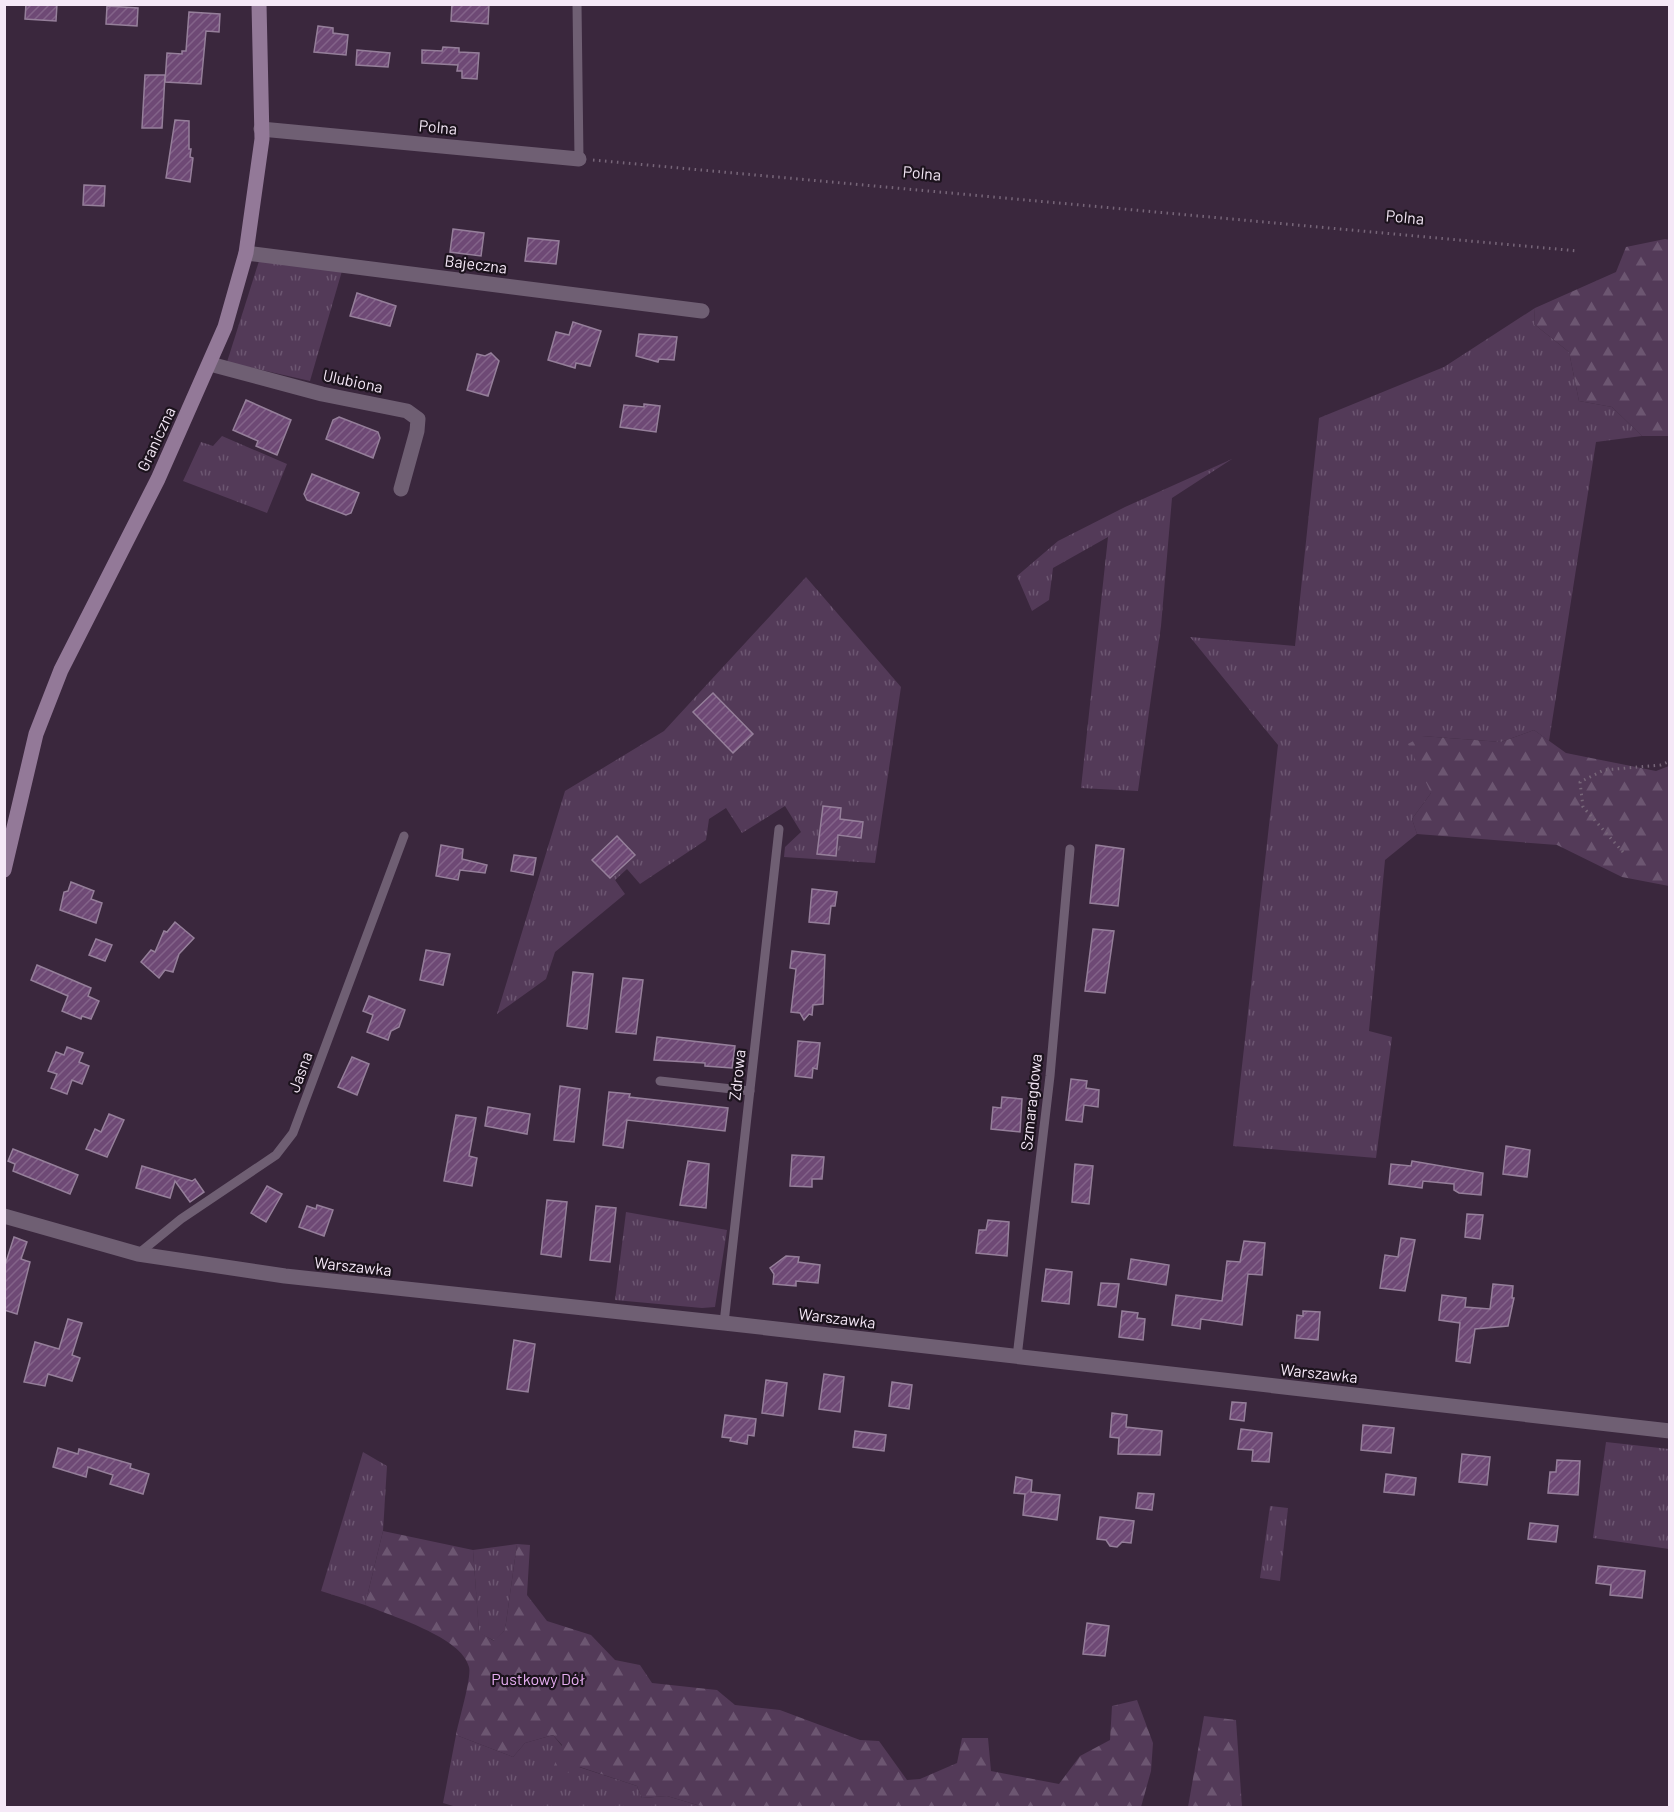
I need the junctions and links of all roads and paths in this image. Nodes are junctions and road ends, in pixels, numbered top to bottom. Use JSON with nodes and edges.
{"nodes":[{"id":1,"x":259,"y":4,"type":"edge"},
{"id":2,"x":576,"y":4,"type":"edge"},
{"id":3,"x":261,"y":129,"type":"junction"},
{"id":4,"x":579,"y":159,"type":"junction"},
{"id":5,"x":1578,"y":251,"type":"dead end"},
{"id":6,"x":246,"y":253,"type":"junction"},
{"id":7,"x":702,"y":311,"type":"dead end"},
{"id":8,"x":210,"y":364,"type":"junction"},
{"id":9,"x":400,"y":489,"type":"dead end"},
{"id":10,"x":1670,"y":761,"type":"edge"},
{"id":11,"x":779,"y":830,"type":"dead end"},
{"id":12,"x":404,"y":836,"type":"dead end"},
{"id":13,"x":1070,"y":849,"type":"dead end"},
{"id":14,"x":1623,"y":852,"type":"dead end"},
{"id":15,"x":4,"y":870,"type":"edge"},
{"id":16,"x":660,"y":1081,"type":"dead end"},
{"id":17,"x":750,"y":1091,"type":"junction"},
{"id":18,"x":4,"y":1216,"type":"edge"},
{"id":19,"x":138,"y":1254,"type":"junction"},
{"id":20,"x":724,"y":1323,"type":"junction"},
{"id":21,"x":1017,"y":1357,"type":"junction"},
{"id":22,"x":1670,"y":1431,"type":"edge"}],
"edges":[{"from":1,"to":3,"type":"street","name":"Graniczna"},
{"from":2,"to":4,"type":"lane"},
{"from":3,"to":4,"type":"street","name":"Polna"},
{"from":3,"to":6,"type":"street","name":"Graniczna"},
{"from":4,"to":5,"type":"path","name":"Polna"},
{"from":6,"to":7,"type":"street","name":"Bajeczna"},
{"from":6,"to":8,"type":"street","name":"Graniczna"},
{"from":8,"to":9,"type":"street","name":"Ulubiona"},
{"from":8,"to":15,"type":"street","name":"Graniczna"},
{"from":10,"to":14,"type":"path"},
{"from":11,"to":17,"type":"lane","name":"Zdrowa"},
{"from":12,"to":19,"type":"lane","name":"Jasna"},
{"from":13,"to":21,"type":"lane","name":"Szmaragdowa"},
{"from":16,"to":17,"type":"lane"},
{"from":17,"to":20,"type":"lane","name":"Zdrowa"},
{"from":18,"to":19,"type":"street","name":"Warszawka"},
{"from":19,"to":20,"type":"street","name":"Warszawka"},
{"from":20,"to":21,"type":"street","name":"Warszawka"},
{"from":21,"to":22,"type":"street","name":"Warszawka"}]}
